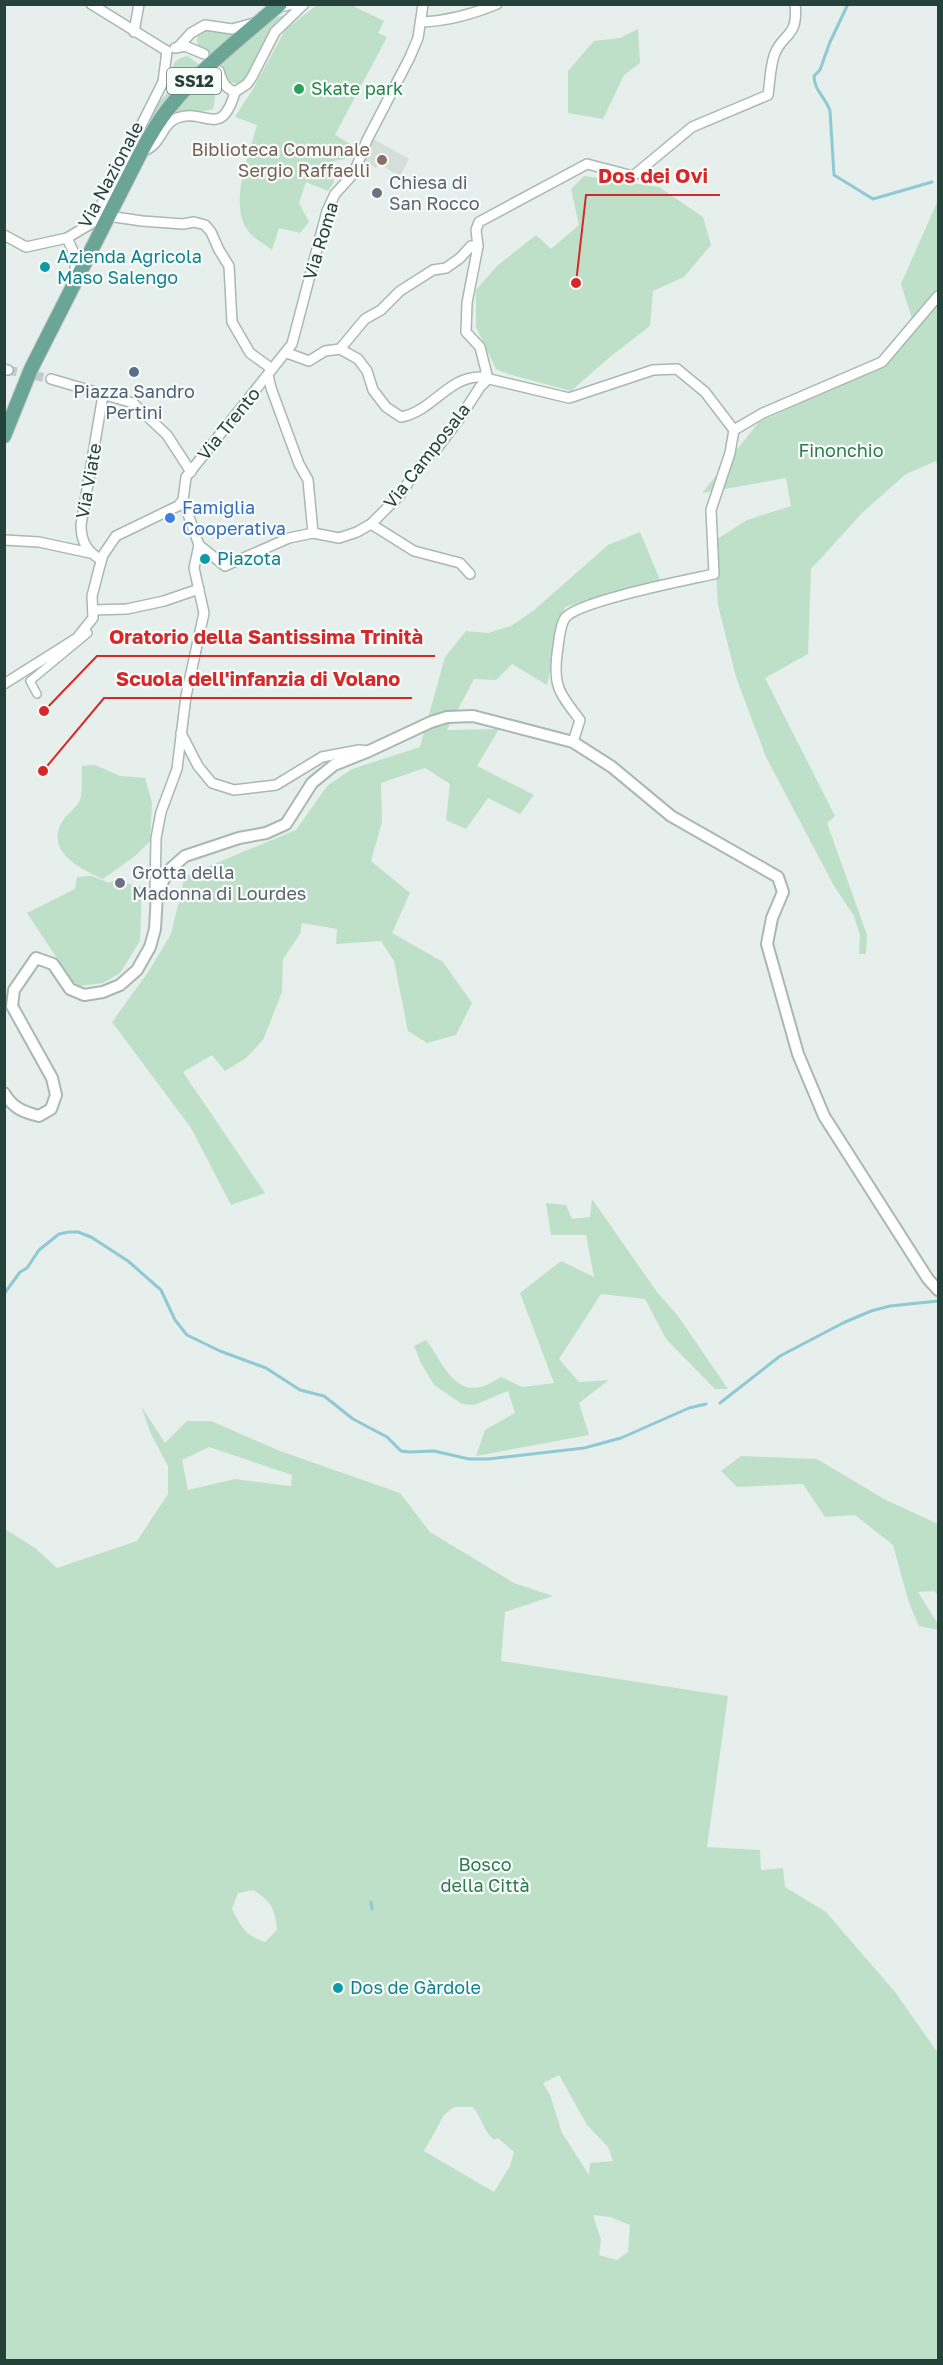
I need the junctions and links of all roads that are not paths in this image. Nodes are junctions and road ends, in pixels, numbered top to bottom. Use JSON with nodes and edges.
{"nodes":[{"id":1,"x":91,"y":4,"type":"edge"},
{"id":2,"x":139,"y":4,"type":"edge"},
{"id":3,"x":293,"y":4,"type":"edge"},
{"id":4,"x":304,"y":4,"type":"edge"},
{"id":5,"x":423,"y":4,"type":"edge"},
{"id":6,"x":497,"y":4,"type":"edge"},
{"id":7,"x":795,"y":4,"type":"edge"},
{"id":8,"x":277,"y":6,"type":"edge"},
{"id":9,"x":259,"y":22,"type":"junction"},
{"id":10,"x":421,"y":22,"type":"junction"},
{"id":11,"x":134,"y":32,"type":"junction"},
{"id":12,"x":179,"y":46,"type":"junction"},
{"id":13,"x":167,"y":51,"type":"junction"},
{"id":14,"x":204,"y":54,"type":"dead end"},
{"id":15,"x":219,"y":71,"type":"dead end"},
{"id":16,"x":235,"y":92,"type":"junction"},
{"id":17,"x":141,"y":152,"type":"junction"},
{"id":18,"x":108,"y":216,"type":"junction"},
{"id":19,"x":4,"y":235,"type":"edge"},
{"id":20,"x":67,"y":238,"type":"junction"},
{"id":21,"x":478,"y":246,"type":"junction"},
{"id":22,"x":76,"y":282,"type":"junction"},
{"id":23,"x":939,"y":296,"type":"edge"},
{"id":24,"x":340,"y":349,"type":"junction"},
{"id":25,"x":287,"y":353,"type":"junction"},
{"id":26,"x":270,"y":372,"type":"junction"},
{"id":27,"x":51,"y":379,"type":"tunnel mouth"},
{"id":28,"x":488,"y":379,"type":"junction"},
{"id":29,"x":104,"y":395,"type":"junction"},
{"id":30,"x":734,"y":430,"type":"junction"},
{"id":31,"x":4,"y":436,"type":"edge"},
{"id":32,"x":190,"y":472,"type":"junction"},
{"id":33,"x":183,"y":500,"type":"junction"},
{"id":34,"x":371,"y":524,"type":"junction"},
{"id":35,"x":313,"y":533,"type":"junction"},
{"id":36,"x":4,"y":540,"type":"edge"},
{"id":37,"x":199,"y":545,"type":"junction"},
{"id":38,"x":90,"y":553,"type":"junction"},
{"id":39,"x":101,"y":560,"type":"junction"},
{"id":40,"x":470,"y":574,"type":"dead end"},
{"id":41,"x":198,"y":589,"type":"junction"},
{"id":42,"x":93,"y":610,"type":"junction"},
{"id":43,"x":88,"y":633,"type":"dead end"},
{"id":44,"x":4,"y":684,"type":"edge"},
{"id":45,"x":37,"y":694,"type":"dead end"},
{"id":46,"x":182,"y":733,"type":"junction"},
{"id":47,"x":573,"y":742,"type":"junction"},
{"id":48,"x":369,"y":751,"type":"junction"},
{"id":49,"x":155,"y":907,"type":"junction"},
{"id":50,"x":4,"y":1093,"type":"edge"},
{"id":51,"x":939,"y":1290,"type":"edge"}],
"edges":[{"from":1,"to":11,"type":"street"},
{"from":2,"to":11,"type":"street"},
{"from":3,"to":8,"type":"street"},
{"from":4,"to":16,"type":"street"},
{"from":5,"to":10,"type":"street","name":"Via Roma"},
{"from":6,"to":10,"type":"street"},
{"from":7,"to":21,"type":"street"},
{"from":8,"to":9,"type":"main road","name":"Via Nazionale","number":"SS12"},
{"from":9,"to":12,"type":"street"},
{"from":9,"to":17,"type":"main road","name":"Via Nazionale","number":"SS12"},
{"from":10,"to":25,"type":"street","name":"Via Roma"},
{"from":11,"to":13,"type":"street"},
{"from":12,"to":13,"type":"street"},
{"from":12,"to":14,"type":"street"},
{"from":13,"to":20,"type":"street"},
{"from":15,"to":16,"type":"street"},
{"from":16,"to":17,"type":"street"},
{"from":17,"to":18,"type":"main road","name":"Via Nazionale","number":"SS12"},
{"from":18,"to":22,"type":"main road","name":"Via Nazionale","number":"SS12"},
{"from":18,"to":26,"type":"street"},
{"from":19,"to":20,"type":"street"},
{"from":20,"to":22,"type":"street"},
{"from":21,"to":24,"type":"street"},
{"from":21,"to":28,"type":"street"},
{"from":22,"to":31,"type":"main road","name":"Via Nazionale","number":"SS12"},
{"from":23,"to":30,"type":"street"},
{"from":24,"to":25,"type":"street"},
{"from":24,"to":28,"type":"street"},
{"from":25,"to":26,"type":"street","name":"Via Trento"},
{"from":26,"to":32,"type":"street","name":"Via Trento"},
{"from":26,"to":35,"type":"street"},
{"from":27,"to":29,"type":"street"},
{"from":28,"to":30,"type":"street"},
{"from":28,"to":34,"type":"street","name":"Via Camposala"},
{"from":29,"to":32,"type":"street"},
{"from":29,"to":38,"type":"street","name":"Via Viate"},
{"from":30,"to":47,"type":"street"},
{"from":32,"to":33,"type":"street","name":"Via Trento"},
{"from":33,"to":37,"type":"street"},
{"from":33,"to":39,"type":"street"},
{"from":34,"to":35,"type":"street","name":"Via Camposala"},
{"from":34,"to":40,"type":"street"},
{"from":35,"to":37,"type":"street","name":"Via Camposala"},
{"from":36,"to":38,"type":"street"},
{"from":37,"to":41,"type":"street"},
{"from":38,"to":39,"type":"street"},
{"from":39,"to":42,"type":"street"},
{"from":41,"to":42,"type":"street"},
{"from":41,"to":46,"type":"street"},
{"from":42,"to":44,"type":"street"},
{"from":43,"to":45,"type":"street"},
{"from":46,"to":48,"type":"street"},
{"from":46,"to":49,"type":"street"},
{"from":47,"to":48,"type":"street"},
{"from":47,"to":51,"type":"street"},
{"from":48,"to":49,"type":"street"},
{"from":49,"to":50,"type":"street"}]}
